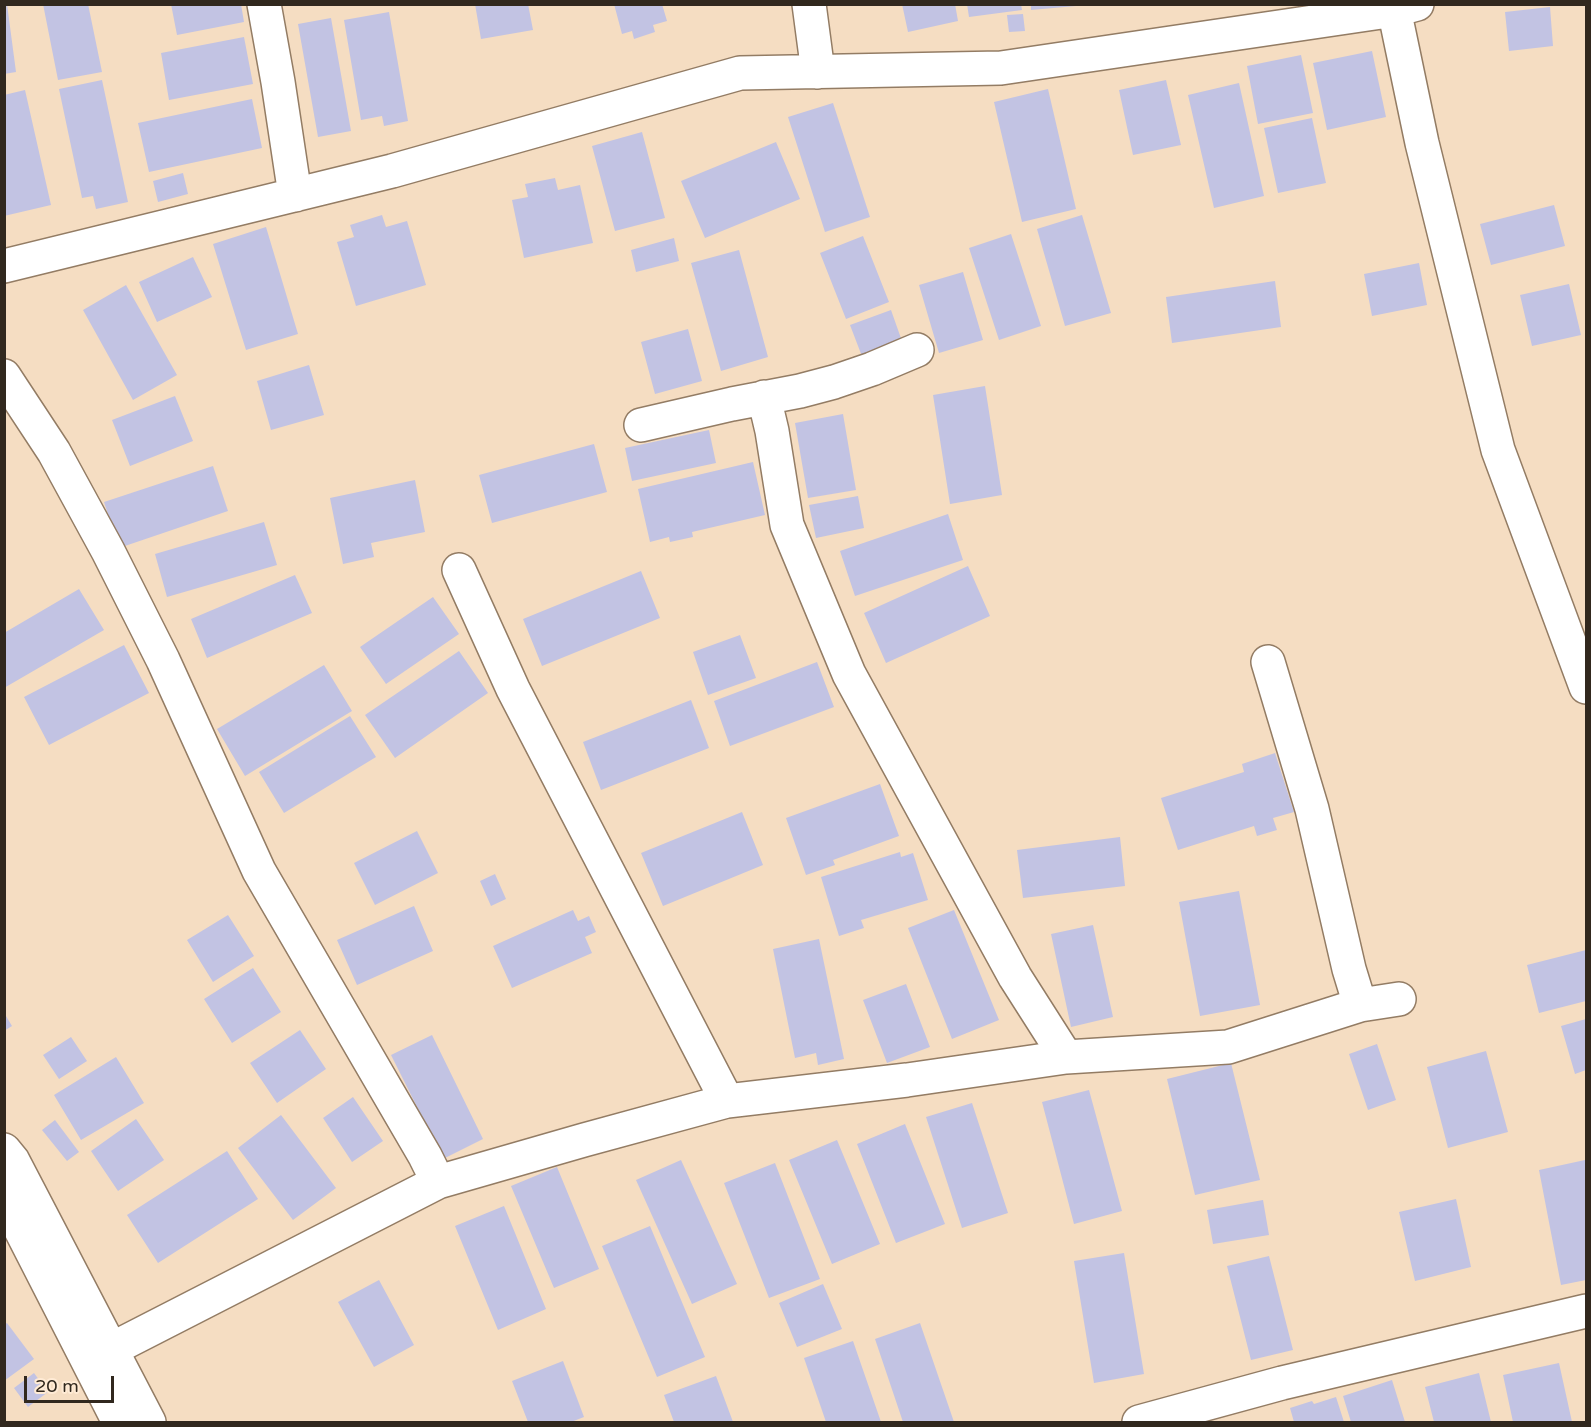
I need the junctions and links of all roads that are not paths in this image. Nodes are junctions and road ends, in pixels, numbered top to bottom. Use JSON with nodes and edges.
{"nodes":[{"id":1,"x":264,"y":4,"type":"edge"},
{"id":2,"x":809,"y":4,"type":"edge"},
{"id":3,"x":1402,"y":6,"type":"edge"},
{"id":4,"x":818,"y":72,"type":"junction"},
{"id":5,"x":295,"y":195,"type":"junction"},
{"id":6,"x":4,"y":266,"type":"edge"},
{"id":7,"x":917,"y":350,"type":"dead end"},
{"id":8,"x":4,"y":376,"type":"edge"},
{"id":9,"x":764,"y":397,"type":"junction"},
{"id":10,"x":641,"y":425,"type":"dead end"},
{"id":11,"x":459,"y":570,"type":"dead end"},
{"id":12,"x":1268,"y":662,"type":"dead end"},
{"id":13,"x":1587,"y":687,"type":"edge"},
{"id":14,"x":1399,"y":999,"type":"dead end"},
{"id":15,"x":1360,"y":1005,"type":"junction"},
{"id":16,"x":1066,"y":1057,"type":"junction"},
{"id":17,"x":727,"y":1101,"type":"junction"},
{"id":18,"x":4,"y":1150,"type":"edge"},
{"id":19,"x":438,"y":1182,"type":"junction"},
{"id":20,"x":4,"y":1197,"type":"edge"},
{"id":21,"x":1587,"y":1311,"type":"edge"},
{"id":22,"x":112,"y":1349,"type":"junction"},
{"id":23,"x":119,"y":1422,"type":"edge"},
{"id":24,"x":149,"y":1422,"type":"edge"},
{"id":25,"x":1139,"y":1422,"type":"edge"}],
"edges":[{"from":1,"to":5,"type":"street"},
{"from":2,"to":4,"type":"street"},
{"from":3,"to":4,"type":"street"},
{"from":3,"to":13,"type":"street"},
{"from":4,"to":5,"type":"street"},
{"from":5,"to":6,"type":"street"},
{"from":7,"to":9,"type":"street"},
{"from":8,"to":19,"type":"street"},
{"from":9,"to":10,"type":"street"},
{"from":9,"to":16,"type":"street"},
{"from":11,"to":17,"type":"street"},
{"from":12,"to":15,"type":"street"},
{"from":14,"to":15,"type":"street"},
{"from":15,"to":16,"type":"street"},
{"from":16,"to":17,"type":"street"},
{"from":17,"to":19,"type":"street"},
{"from":18,"to":22,"type":"street"},
{"from":19,"to":22,"type":"street"},
{"from":20,"to":23,"type":"street"},
{"from":21,"to":25,"type":"street"},
{"from":22,"to":24,"type":"street"}]}
